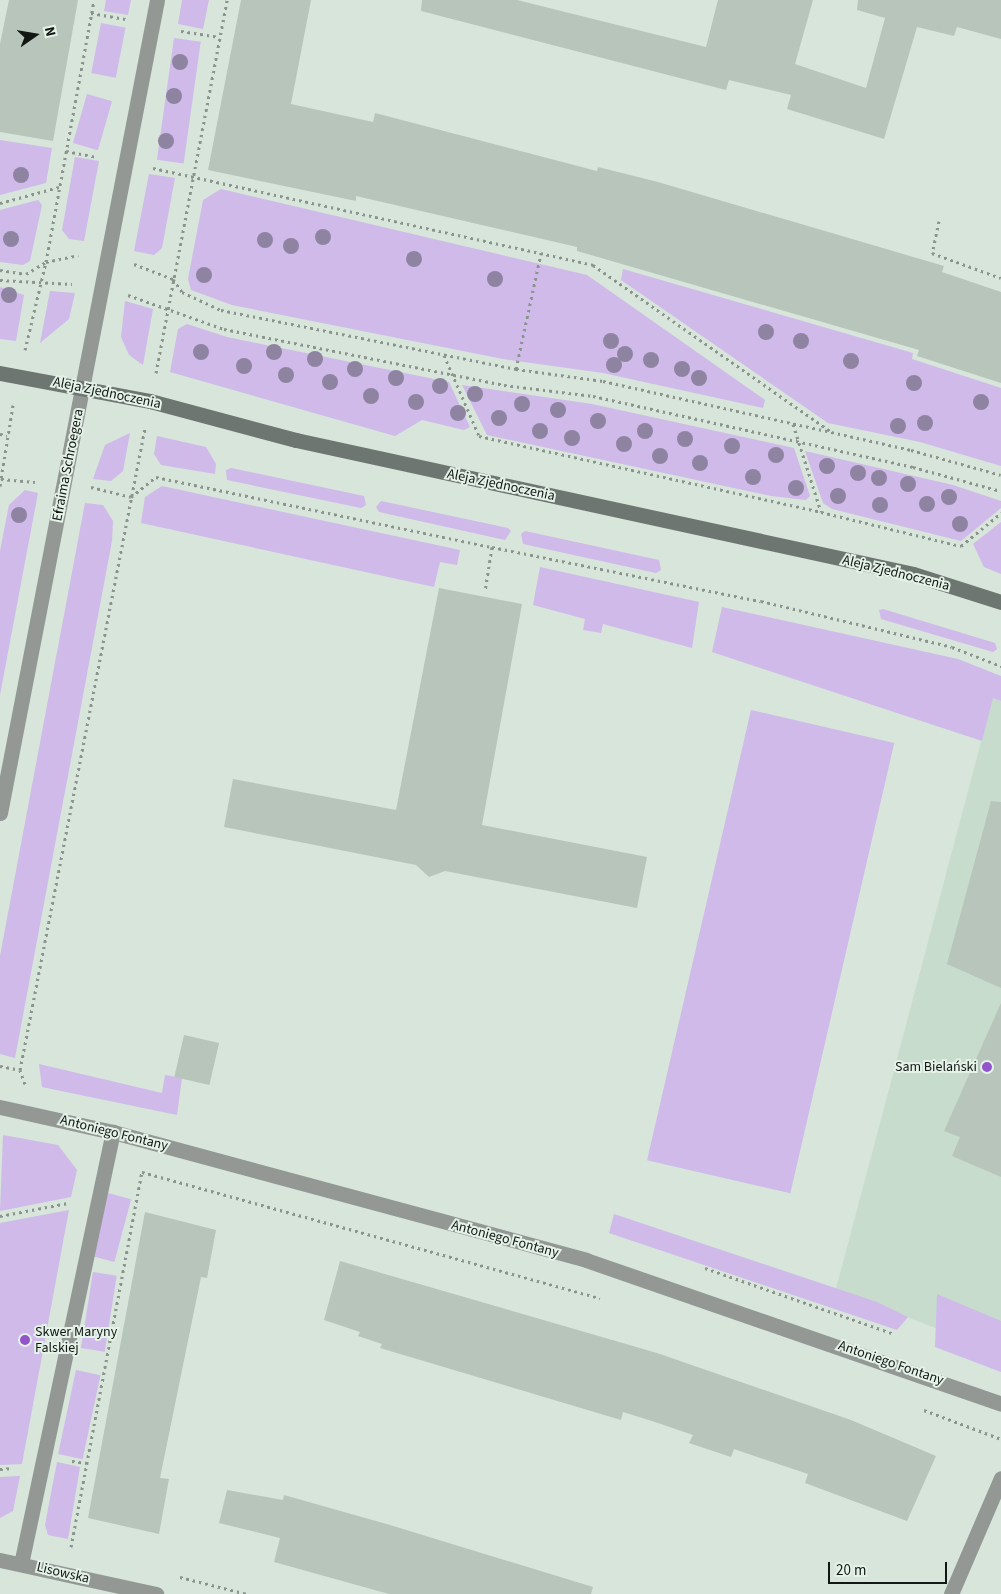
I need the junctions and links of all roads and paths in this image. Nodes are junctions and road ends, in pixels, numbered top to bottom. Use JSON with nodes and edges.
{"nodes":[{"id":1,"x":94,"y":0,"type":"edge"},
{"id":2,"x":157,"y":0,"type":"edge"},
{"id":3,"x":227,"y":0,"type":"edge"},
{"id":4,"x":91,"y":13,"type":"junction"},
{"id":5,"x":131,"y":20,"type":"dead end"},
{"id":6,"x":176,"y":30,"type":"dead end"},
{"id":7,"x":220,"y":37,"type":"junction"},
{"id":8,"x":66,"y":151,"type":"junction"},
{"id":9,"x":105,"y":158,"type":"dead end"},
{"id":10,"x":150,"y":167,"type":"dead end"},
{"id":11,"x":194,"y":177,"type":"junction"},
{"id":12,"x":59,"y":187,"type":"junction"},
{"id":13,"x":0,"y":202,"type":"edge"},
{"id":14,"x":939,"y":221,"type":"dead end"},
{"id":15,"x":541,"y":253,"type":"junction"},
{"id":16,"x":107,"y":260,"type":"junction"},
{"id":17,"x":46,"y":262,"type":"junction"},
{"id":18,"x":0,"y":270,"type":"edge"},
{"id":19,"x":1001,"y":278,"type":"edge"},
{"id":20,"x":173,"y":279,"type":"junction"},
{"id":21,"x":0,"y":280,"type":"edge"},
{"id":22,"x":42,"y":280,"type":"junction"},
{"id":23,"x":103,"y":288,"type":"junction"},
{"id":24,"x":170,"y":306,"type":"junction"},
{"id":25,"x":444,"y":355,"type":"junction"},
{"id":26,"x":516,"y":369,"type":"junction"},
{"id":27,"x":0,"y":373,"type":"edge"},
{"id":28,"x":453,"y":375,"type":"junction"},
{"id":29,"x":19,"y":376,"type":"junction"},
{"id":30,"x":83,"y":388,"type":"junction"},
{"id":31,"x":150,"y":401,"type":"junction"},
{"id":32,"x":793,"y":424,"type":"junction"},
{"id":33,"x":832,"y":432,"type":"junction"},
{"id":34,"x":0,"y":434,"type":"edge"},
{"id":35,"x":7,"y":435,"type":"junction"},
{"id":36,"x":799,"y":441,"type":"junction"},
{"id":37,"x":1001,"y":475,"type":"edge"},
{"id":38,"x":1,"y":479,"type":"edge"},
{"id":39,"x":64,"y":484,"type":"junction"},
{"id":40,"x":0,"y":486,"type":"edge"},
{"id":41,"x":1001,"y":491,"type":"edge"},
{"id":42,"x":131,"y":497,"type":"junction"},
{"id":43,"x":821,"y":512,"type":"junction"},
{"id":44,"x":1001,"y":513,"type":"edge"},
{"id":45,"x":492,"y":547,"type":"junction"},
{"id":46,"x":485,"y":591,"type":"dead end"},
{"id":47,"x":1001,"y":602,"type":"edge"},
{"id":48,"x":1001,"y":666,"type":"edge"},
{"id":49,"x":0,"y":813,"type":"edge"},
{"id":50,"x":0,"y":1066,"type":"edge"},
{"id":51,"x":20,"y":1070,"type":"junction"},
{"id":52,"x":0,"y":1107,"type":"edge"},
{"id":53,"x":22,"y":1111,"type":"junction"},
{"id":54,"x":113,"y":1132,"type":"junction"},
{"id":55,"x":97,"y":1205,"type":"junction"},
{"id":56,"x":0,"y":1216,"type":"edge"},
{"id":57,"x":612,"y":1301,"type":"dead end"},
{"id":58,"x":1001,"y":1404,"type":"edge"},
{"id":59,"x":917,"y":1408,"type":"dead end"},
{"id":60,"x":1001,"y":1439,"type":"edge"},
{"id":61,"x":1001,"y":1478,"type":"edge"},
{"id":62,"x":70,"y":1553,"type":"dead end"},
{"id":63,"x":0,"y":1560,"type":"edge"},
{"id":64,"x":21,"y":1564,"type":"junction"},
{"id":65,"x":176,"y":1576,"type":"dead end"},
{"id":66,"x":156,"y":1594,"type":"edge"},
{"id":67,"x":247,"y":1594,"type":"edge"},
{"id":68,"x":951,"y":1594,"type":"edge"}],
"edges":[{"from":1,"to":4,"type":"path"},
{"from":2,"to":16,"type":"street","name":"Efraima Schroegera"},
{"from":3,"to":7,"type":"path"},
{"from":4,"to":5,"type":"path"},
{"from":4,"to":8,"type":"path"},
{"from":6,"to":7,"type":"path"},
{"from":7,"to":11,"type":"path"},
{"from":8,"to":9,"type":"path"},
{"from":8,"to":12,"type":"path"},
{"from":10,"to":11,"type":"path"},
{"from":11,"to":15,"type":"path"},
{"from":11,"to":20,"type":"path"},
{"from":12,"to":13,"type":"path"},
{"from":12,"to":17,"type":"path"},
{"from":14,"to":19,"type":"path"},
{"from":15,"to":26,"type":"path"},
{"from":15,"to":33,"type":"path"},
{"from":16,"to":17,"type":"path"},
{"from":16,"to":20,"type":"path"},
{"from":16,"to":23,"type":"street","name":"Efraima Schroegera"},
{"from":17,"to":18,"type":"path"},
{"from":17,"to":22,"type":"path"},
{"from":20,"to":24,"type":"path"},
{"from":20,"to":25,"type":"path"},
{"from":21,"to":22,"type":"path"},
{"from":22,"to":23,"type":"path"},
{"from":22,"to":29,"type":"path"},
{"from":23,"to":24,"type":"path"},
{"from":23,"to":30,"type":"street","name":"Efraima Schroegera"},
{"from":24,"to":28,"type":"path"},
{"from":24,"to":31,"type":"path"},
{"from":25,"to":26,"type":"path"},
{"from":25,"to":28,"type":"path"},
{"from":26,"to":32,"type":"path"},
{"from":27,"to":29,"type":"street","name":"Aleja Zjednoczenia"},
{"from":28,"to":36,"type":"path"},
{"from":28,"to":43,"type":"path"},
{"from":29,"to":30,"type":"street","name":"Aleja Zjednoczenia"},
{"from":29,"to":35,"type":"path"},
{"from":30,"to":31,"type":"street","name":"Aleja Zjednoczenia"},
{"from":30,"to":39,"type":"street","name":"Efraima Schroegera"},
{"from":31,"to":42,"type":"path"},
{"from":31,"to":47,"type":"street","name":"Aleja Zjednoczenia"},
{"from":32,"to":33,"type":"path"},
{"from":32,"to":36,"type":"path"},
{"from":33,"to":37,"type":"path"},
{"from":34,"to":35,"type":"path"},
{"from":35,"to":38,"type":"path"},
{"from":36,"to":41,"type":"path"},
{"from":36,"to":43,"type":"path"},
{"from":38,"to":39,"type":"path"},
{"from":38,"to":40,"type":"path"},
{"from":39,"to":42,"type":"path"},
{"from":39,"to":49,"type":"street","name":"Efraima Schroegera"},
{"from":42,"to":45,"type":"path"},
{"from":42,"to":51,"type":"path"},
{"from":43,"to":44,"type":"path"},
{"from":45,"to":46,"type":"path"},
{"from":45,"to":48,"type":"path"},
{"from":50,"to":51,"type":"path"},
{"from":51,"to":53,"type":"path"},
{"from":52,"to":53,"type":"street","name":"Antoniego Fontany"},
{"from":53,"to":54,"type":"street","name":"Antoniego Fontany"},
{"from":54,"to":55,"type":"street"},
{"from":54,"to":58,"type":"street","name":"Antoniego Fontany"},
{"from":55,"to":56,"type":"path"},
{"from":55,"to":64,"type":"street"},
{"from":57,"to":62,"type":"path"},
{"from":59,"to":60,"type":"path"},
{"from":61,"to":68,"type":"street"},
{"from":63,"to":64,"type":"street","name":"Lisowska"},
{"from":64,"to":66,"type":"street","name":"Lisowska"},
{"from":65,"to":67,"type":"path"}]}
